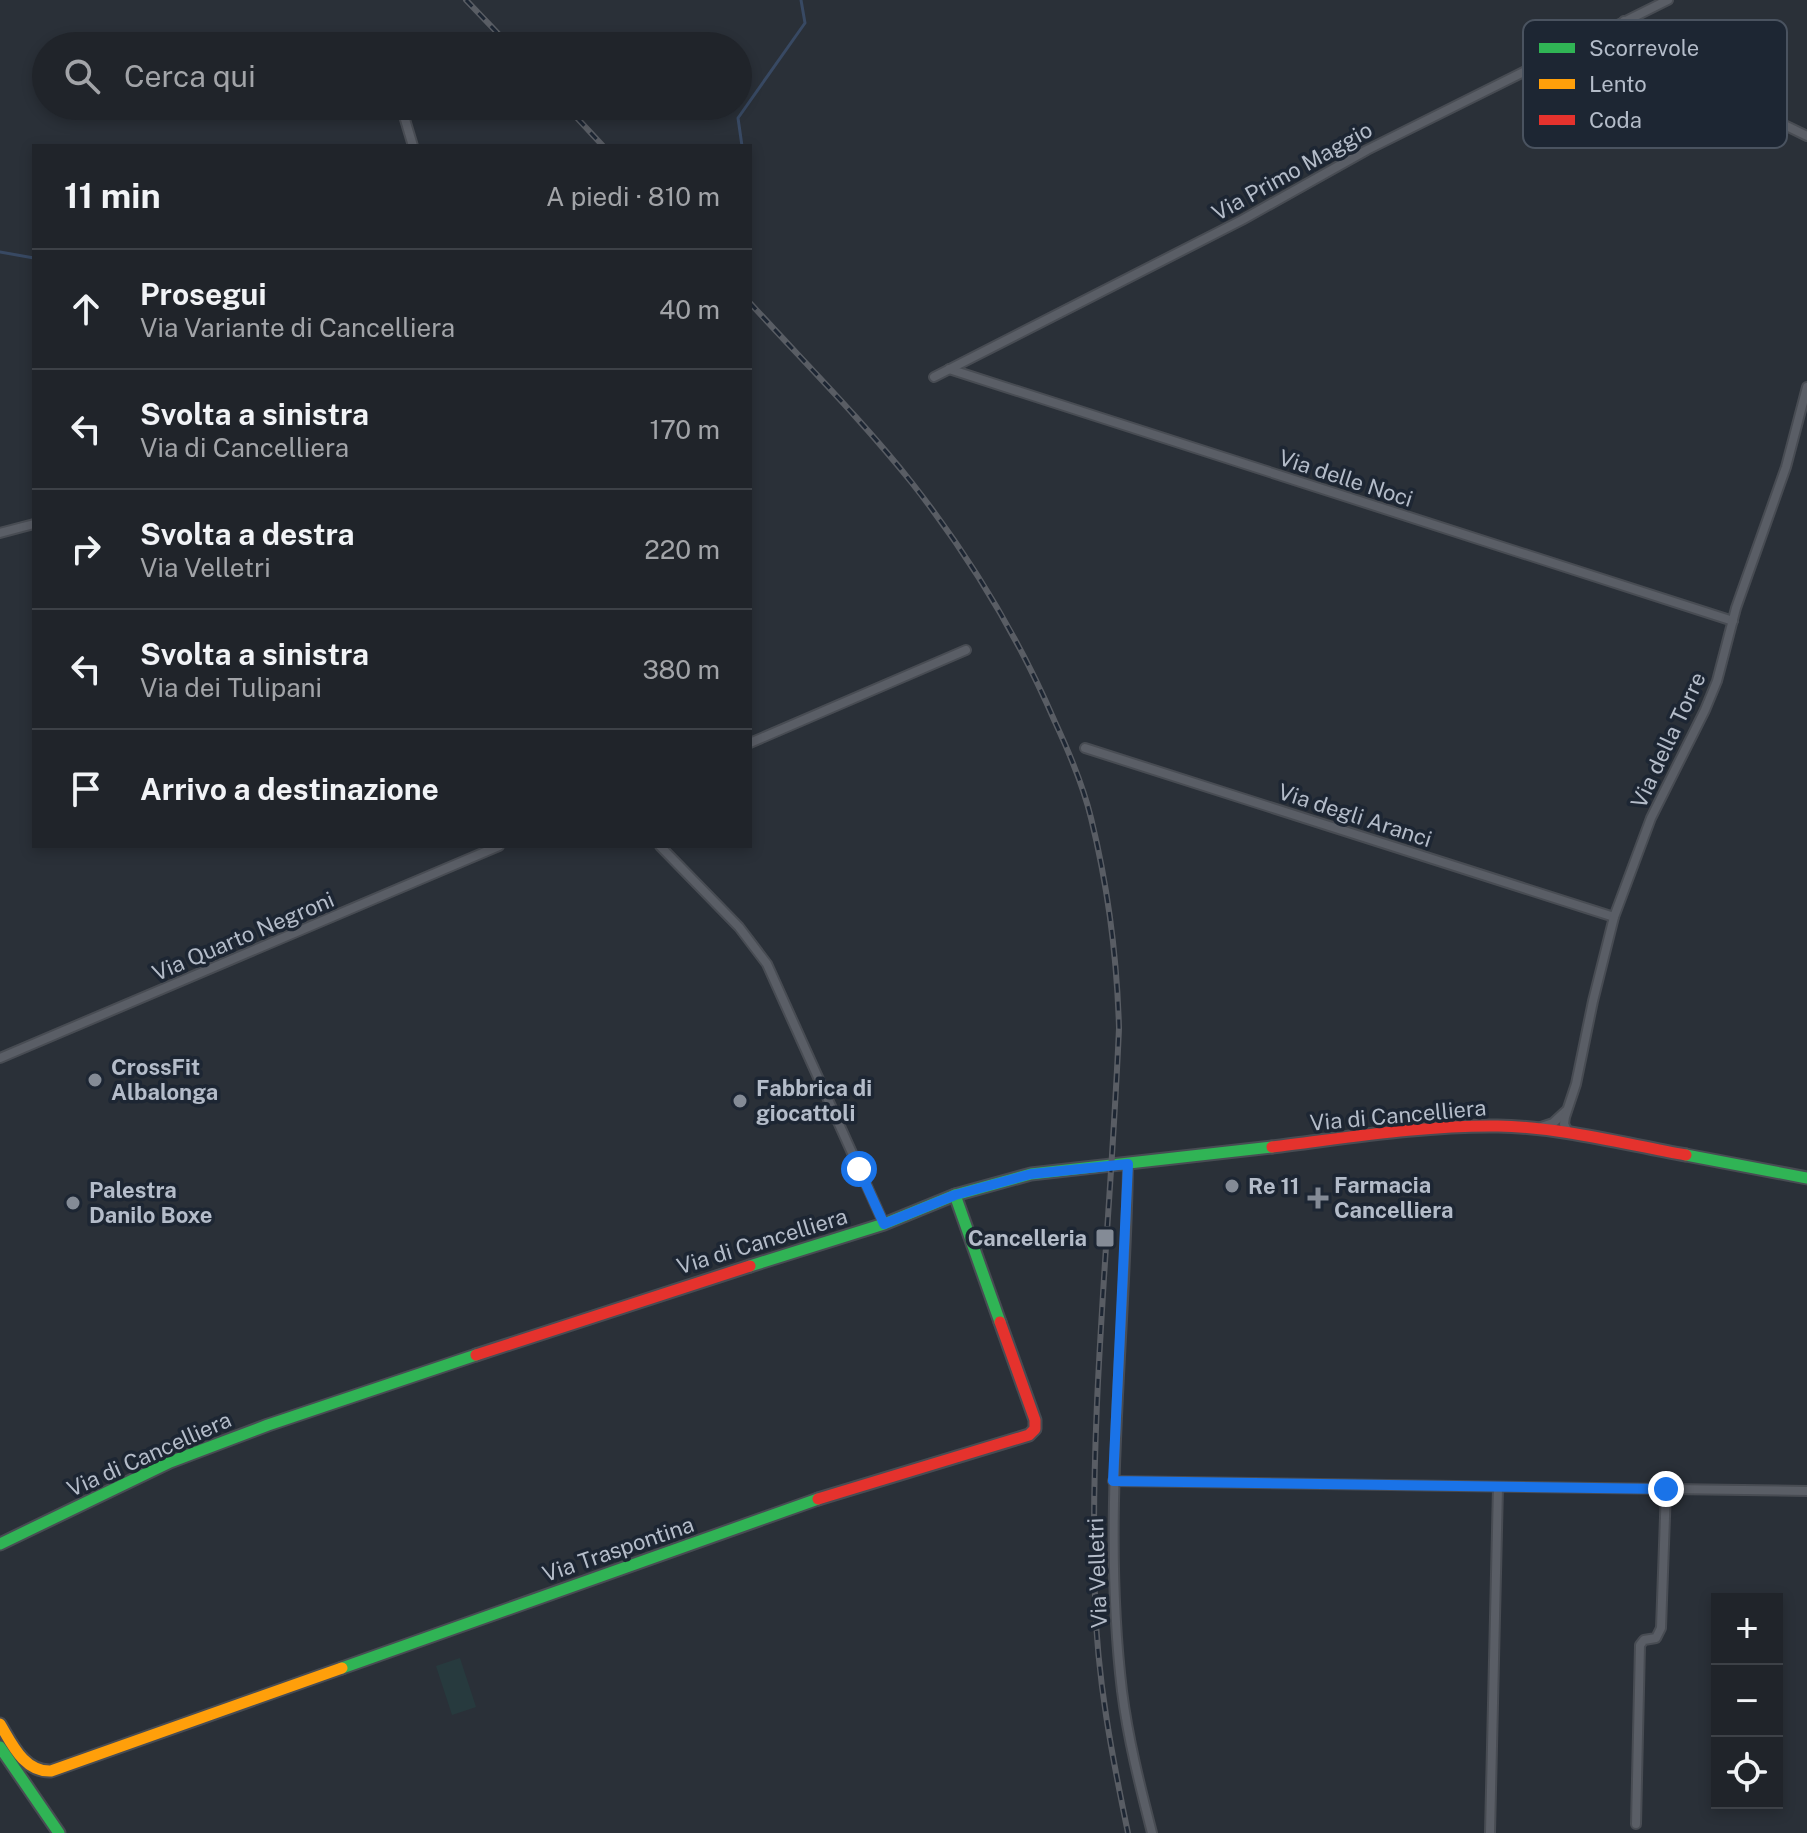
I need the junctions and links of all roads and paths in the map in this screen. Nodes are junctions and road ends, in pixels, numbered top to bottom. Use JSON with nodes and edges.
{"nodes":[{"id":1,"x":1668,"y":0,"type":"edge"},
{"id":2,"x":1626,"y":20,"type":"edge"},
{"id":3,"x":1523,"y":72,"type":"edge"},
{"id":4,"x":405,"y":120,"type":"edge"},
{"id":5,"x":1787,"y":126,"type":"edge"},
{"id":6,"x":1807,"y":136,"type":"edge"},
{"id":7,"x":412,"y":144,"type":"edge"},
{"id":8,"x":949,"y":368,"type":"junction"},
{"id":9,"x":934,"y":377,"type":"dead end"},
{"id":10,"x":1807,"y":387,"type":"edge"},
{"id":11,"x":32,"y":525,"type":"edge"},
{"id":12,"x":0,"y":533,"type":"edge"},
{"id":13,"x":1733,"y":621,"type":"junction"},
{"id":14,"x":966,"y":650,"type":"dead end"},
{"id":15,"x":752,"y":742,"type":"edge"},
{"id":16,"x":1085,"y":748,"type":"dead end"},
{"id":17,"x":494,"y":848,"type":"edge"},
{"id":18,"x":662,"y":848,"type":"edge"},
{"id":19,"x":1614,"y":917,"type":"junction"},
{"id":20,"x":0,"y":1058,"type":"edge"},
{"id":21,"x":1566,"y":1110,"type":"junction"},
{"id":22,"x":1536,"y":1129,"type":"junction"},
{"id":23,"x":1569,"y":1134,"type":"junction"},
{"id":24,"x":1128,"y":1164,"type":"junction"},
{"id":25,"x":1807,"y":1178,"type":"edge"},
{"id":26,"x":955,"y":1195,"type":"junction"},
{"id":27,"x":884,"y":1224,"type":"junction"},
{"id":28,"x":1113,"y":1481,"type":"junction"},
{"id":29,"x":1498,"y":1487,"type":"junction"},
{"id":30,"x":1666,"y":1489,"type":"junction"},
{"id":31,"x":1807,"y":1491,"type":"edge"},
{"id":32,"x":0,"y":1544,"type":"edge"},
{"id":33,"x":0,"y":1724,"type":"edge"},
{"id":34,"x":0,"y":1747,"type":"edge"},
{"id":35,"x":1636,"y":1824,"type":"dead end"},
{"id":36,"x":59,"y":1833,"type":"edge"},
{"id":37,"x":1152,"y":1833,"type":"edge"},
{"id":38,"x":1490,"y":1833,"type":"edge"}],
"edges":[{"from":1,"to":2,"type":"street","name":"Via Primo Maggio"},
{"from":3,"to":8,"type":"street","name":"Via Primo Maggio"},
{"from":4,"to":7,"type":"street"},
{"from":5,"to":6,"type":"street"},
{"from":8,"to":9,"type":"street","name":"Via Primo Maggio"},
{"from":8,"to":13,"type":"street","name":"Via delle Noci"},
{"from":10,"to":13,"type":"street","name":"Via della Torre"},
{"from":11,"to":12,"type":"street"},
{"from":13,"to":19,"type":"street","name":"Via della Torre"},
{"from":14,"to":15,"type":"street"},
{"from":16,"to":19,"type":"street","name":"Via degli Aranci"},
{"from":17,"to":20,"type":"street","name":"Via Quarto Negroni"},
{"from":18,"to":27,"type":"street"},
{"from":19,"to":21,"type":"street","name":"Via della Torre"},
{"from":21,"to":22,"type":"street"},
{"from":21,"to":23,"type":"street","name":"Via della Torre"},
{"from":22,"to":23,"type":"street","name":"Via di Cancelliera"},
{"from":22,"to":24,"type":"street","name":"Via di Cancelliera"},
{"from":23,"to":25,"type":"street","name":"Via di Cancelliera"},
{"from":24,"to":26,"type":"street","name":"Via di Cancelliera"},
{"from":24,"to":28,"type":"street","name":"Via Velletri"},
{"from":26,"to":27,"type":"street","name":"Via di Cancelliera"},
{"from":26,"to":33,"type":"street","name":"Via Traspontina"},
{"from":27,"to":32,"type":"street","name":"Via di Cancelliera"},
{"from":28,"to":29,"type":"street"},
{"from":28,"to":37,"type":"street","name":"Via Velletri"},
{"from":29,"to":30,"type":"street"},
{"from":29,"to":38,"type":"street"},
{"from":30,"to":31,"type":"street"},
{"from":30,"to":35,"type":"street"},
{"from":34,"to":36,"type":"street"}]}
